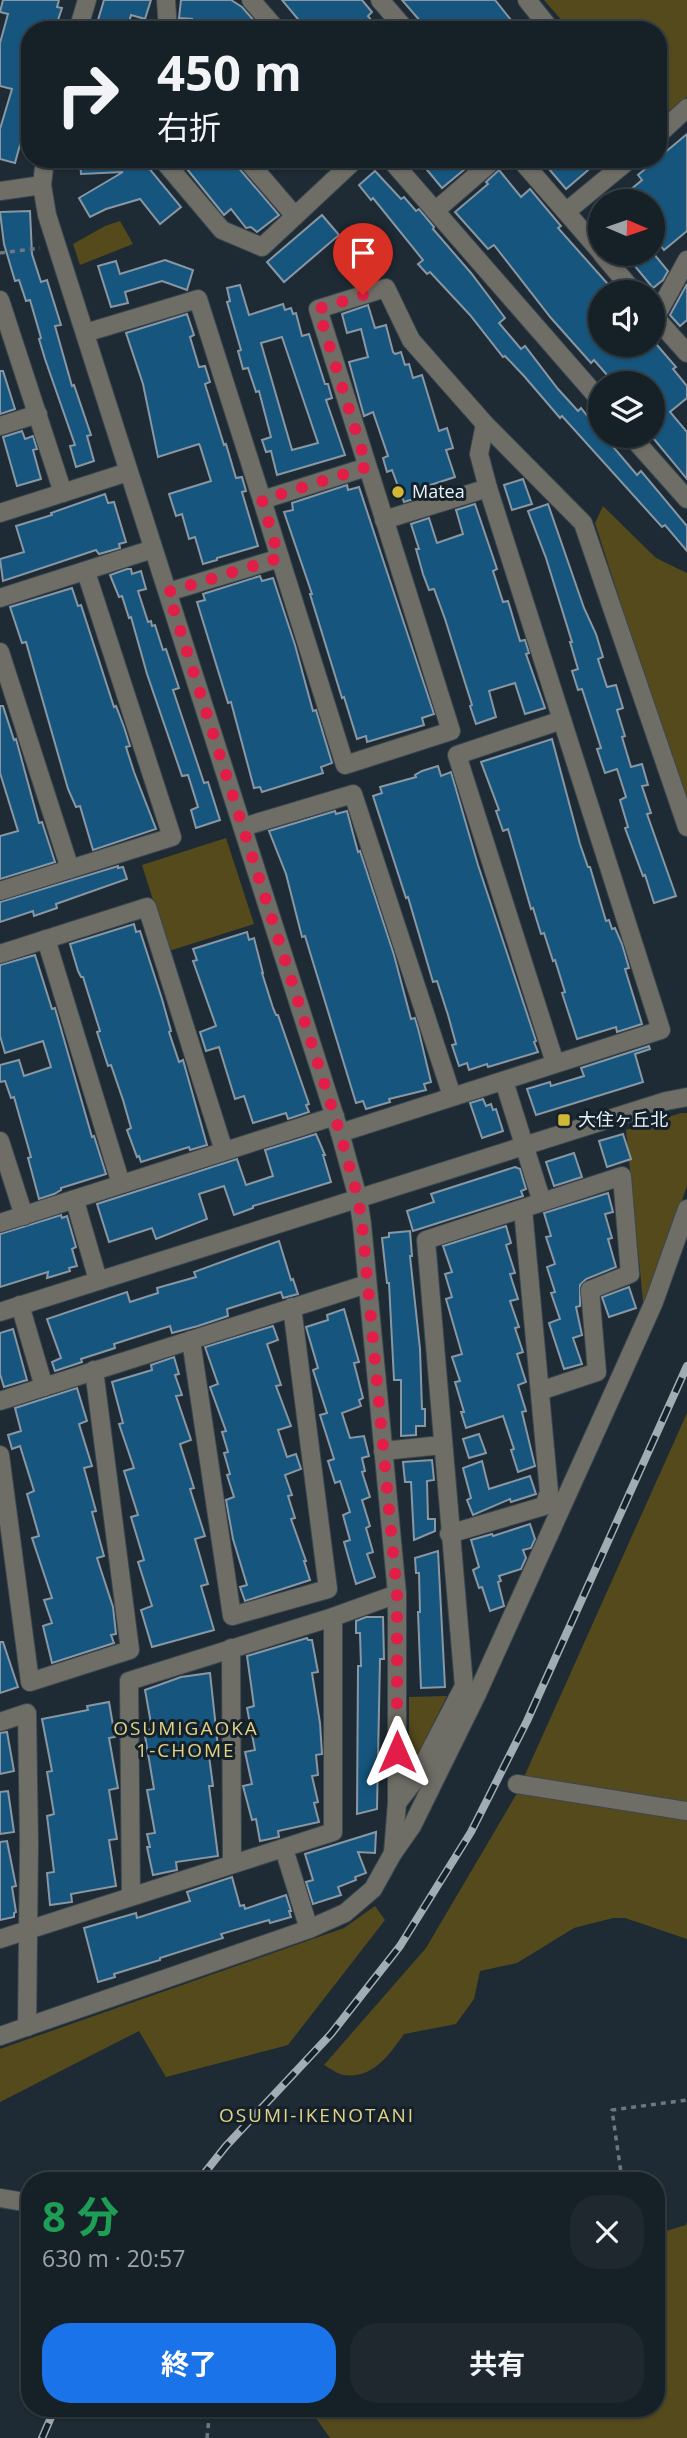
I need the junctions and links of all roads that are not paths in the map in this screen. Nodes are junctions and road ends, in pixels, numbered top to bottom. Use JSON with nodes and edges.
{"nodes":[{"id":1,"x":87,"y":0,"type":"edge"},
{"id":2,"x":166,"y":0,"type":"edge"},
{"id":3,"x":251,"y":0,"type":"edge"},
{"id":4,"x":527,"y":0,"type":"edge"},
{"id":5,"x":383,"y":1,"type":"edge"},
{"id":6,"x":81,"y":21,"type":"edge"},
{"id":7,"x":167,"y":21,"type":"edge"},
{"id":8,"x":269,"y":21,"type":"edge"},
{"id":9,"x":399,"y":21,"type":"edge"},
{"id":10,"x":544,"y":21,"type":"edge"},
{"id":11,"x":687,"y":108,"type":"edge"},
{"id":12,"x":667,"y":127,"type":"edge"},
{"id":13,"x":44,"y":168,"type":"edge"},
{"id":14,"x":170,"y":168,"type":"edge"},
{"id":15,"x":254,"y":168,"type":"edge"},
{"id":16,"x":346,"y":168,"type":"edge"},
{"id":17,"x":398,"y":168,"type":"edge"},
{"id":18,"x":485,"y":168,"type":"edge"},
{"id":19,"x":528,"y":168,"type":"edge"},
{"id":20,"x":618,"y":168,"type":"edge"},
{"id":21,"x":42,"y":185,"type":"junction"},
{"id":22,"x":0,"y":191,"type":"edge"},
{"id":23,"x":435,"y":211,"type":"junction"},
{"id":24,"x":567,"y":211,"type":"junction"},
{"id":25,"x":295,"y":216,"type":"junction"},
{"id":26,"x":588,"y":236,"type":"edge"},
{"id":27,"x":687,"y":260,"type":"edge"},
{"id":28,"x":613,"y":266,"type":"edge"},
{"id":29,"x":624,"y":280,"type":"edge"},
{"id":30,"x":665,"y":297,"type":"edge"},
{"id":31,"x":0,"y":300,"type":"edge"},
{"id":32,"x":665,"y":328,"type":"edge"},
{"id":33,"x":85,"y":333,"type":"junction"},
{"id":34,"x":687,"y":353,"type":"edge"},
{"id":35,"x":588,"y":386,"type":"edge"},
{"id":36,"x":38,"y":414,"type":"junction"},
{"id":37,"x":485,"y":424,"type":"junction"},
{"id":38,"x":0,"y":426,"type":"edge"},
{"id":39,"x":642,"y":448,"type":"edge"},
{"id":40,"x":367,"y":467,"type":"junction"},
{"id":41,"x":128,"y":472,"type":"junction"},
{"id":42,"x":488,"y":488,"type":"junction"},
{"id":43,"x":62,"y":493,"type":"junction"},
{"id":44,"x":687,"y":499,"type":"edge"},
{"id":45,"x":262,"y":500,"type":"junction"},
{"id":46,"x":0,"y":513,"type":"edge"},
{"id":47,"x":384,"y":520,"type":"junction"},
{"id":48,"x":153,"y":549,"type":"junction"},
{"id":49,"x":279,"y":558,"type":"junction"},
{"id":50,"x":86,"y":572,"type":"junction"},
{"id":51,"x":168,"y":592,"type":"junction"},
{"id":52,"x":0,"y":598,"type":"edge"},
{"id":53,"x":0,"y":652,"type":"edge"},
{"id":54,"x":562,"y":720,"type":"junction"},
{"id":55,"x":243,"y":827,"type":"junction"},
{"id":56,"x":687,"y":827,"type":"edge"},
{"id":57,"x":70,"y":869,"type":"junction"},
{"id":58,"x":0,"y":891,"type":"edge"},
{"id":59,"x":46,"y":939,"type":"junction"},
{"id":60,"x":0,"y":954,"type":"edge"},
{"id":61,"x":555,"y":1063,"type":"junction"},
{"id":62,"x":504,"y":1081,"type":"junction"},
{"id":63,"x":452,"y":1096,"type":"junction"},
{"id":64,"x":687,"y":1097,"type":"edge"},
{"id":65,"x":338,"y":1124,"type":"junction"},
{"id":66,"x":0,"y":1141,"type":"edge"},
{"id":67,"x":525,"y":1144,"type":"junction"},
{"id":68,"x":224,"y":1152,"type":"junction"},
{"id":69,"x":121,"y":1184,"type":"junction"},
{"id":70,"x":358,"y":1198,"type":"junction"},
{"id":71,"x":75,"y":1200,"type":"junction"},
{"id":72,"x":542,"y":1202,"type":"junction"},
{"id":73,"x":523,"y":1209,"type":"junction"},
{"id":74,"x":687,"y":1209,"type":"edge"},
{"id":75,"x":24,"y":1216,"type":"junction"},
{"id":76,"x":0,"y":1223,"type":"edge"},
{"id":77,"x":98,"y":1280,"type":"junction"},
{"id":78,"x":368,"y":1284,"type":"junction"},
{"id":79,"x":20,"y":1306,"type":"junction"},
{"id":80,"x":292,"y":1307,"type":"junction"},
{"id":81,"x":0,"y":1312,"type":"edge"},
{"id":82,"x":191,"y":1340,"type":"junction"},
{"id":83,"x":94,"y":1370,"type":"junction"},
{"id":84,"x":44,"y":1387,"type":"junction"},
{"id":85,"x":540,"y":1391,"type":"junction"},
{"id":86,"x":0,"y":1401,"type":"edge"},
{"id":87,"x":442,"y":1445,"type":"junction"},
{"id":88,"x":383,"y":1451,"type":"junction"},
{"id":89,"x":0,"y":1455,"type":"edge"},
{"id":90,"x":449,"y":1534,"type":"junction"},
{"id":91,"x":397,"y":1594,"type":"junction"},
{"id":92,"x":333,"y":1617,"type":"junction"},
{"id":93,"x":231,"y":1648,"type":"junction"},
{"id":94,"x":0,"y":1722,"type":"edge"},
{"id":95,"x":517,"y":1784,"type":"dead end"},
{"id":96,"x":397,"y":1803,"type":"junction"},
{"id":97,"x":687,"y":1811,"type":"edge"},
{"id":98,"x":284,"y":1849,"type":"junction"},
{"id":99,"x":393,"y":1853,"type":"junction"},
{"id":100,"x":232,"y":1864,"type":"junction"},
{"id":101,"x":131,"y":1896,"type":"junction"},
{"id":102,"x":309,"y":1929,"type":"junction"},
{"id":103,"x":28,"y":1931,"type":"junction"},
{"id":104,"x":0,"y":1939,"type":"edge"},
{"id":105,"x":27,"y":2027,"type":"junction"},
{"id":106,"x":0,"y":2036,"type":"edge"},
{"id":107,"x":0,"y":2198,"type":"edge"},
{"id":108,"x":21,"y":2202,"type":"edge"}],
"edges":[{"from":1,"to":6,"type":"street"},
{"from":2,"to":7,"type":"street"},
{"from":3,"to":8,"type":"street"},
{"from":4,"to":10,"type":"street"},
{"from":5,"to":9,"type":"street"},
{"from":11,"to":12,"type":"street"},
{"from":13,"to":21,"type":"street"},
{"from":14,"to":25,"type":"street"},
{"from":15,"to":25,"type":"street"},
{"from":16,"to":25,"type":"street"},
{"from":17,"to":23,"type":"street"},
{"from":18,"to":23,"type":"street"},
{"from":19,"to":24,"type":"street"},
{"from":20,"to":24,"type":"street"},
{"from":21,"to":22,"type":"street"},
{"from":21,"to":33,"type":"street"},
{"from":23,"to":35,"type":"street"},
{"from":24,"to":26,"type":"street"},
{"from":27,"to":30,"type":"street"},
{"from":28,"to":29,"type":"street"},
{"from":31,"to":36,"type":"street"},
{"from":32,"to":34,"type":"street"},
{"from":33,"to":41,"type":"street"},
{"from":33,"to":45,"type":"street"},
{"from":36,"to":38,"type":"street"},
{"from":36,"to":43,"type":"street"},
{"from":37,"to":40,"type":"street"},
{"from":37,"to":42,"type":"street"},
{"from":37,"to":56,"type":"street"},
{"from":39,"to":44,"type":"street"},
{"from":40,"to":45,"type":"street"},
{"from":40,"to":47,"type":"street"},
{"from":41,"to":43,"type":"street"},
{"from":41,"to":48,"type":"street"},
{"from":42,"to":47,"type":"street"},
{"from":42,"to":54,"type":"street"},
{"from":43,"to":46,"type":"street"},
{"from":45,"to":49,"type":"street"},
{"from":47,"to":49,"type":"street"},
{"from":48,"to":50,"type":"street"},
{"from":48,"to":51,"type":"street"},
{"from":49,"to":51,"type":"street"},
{"from":50,"to":52,"type":"street"},
{"from":50,"to":57,"type":"street"},
{"from":51,"to":55,"type":"street"},
{"from":53,"to":57,"type":"street"},
{"from":54,"to":61,"type":"street"},
{"from":54,"to":61,"type":"street"},
{"from":55,"to":63,"type":"street"},
{"from":55,"to":65,"type":"street"},
{"from":57,"to":58,"type":"street"},
{"from":59,"to":60,"type":"street"},
{"from":59,"to":68,"type":"street"},
{"from":59,"to":69,"type":"street"},
{"from":61,"to":62,"type":"street"},
{"from":62,"to":63,"type":"street"},
{"from":62,"to":67,"type":"street"},
{"from":63,"to":65,"type":"street"},
{"from":64,"to":67,"type":"street"},
{"from":65,"to":68,"type":"street"},
{"from":65,"to":70,"type":"street"},
{"from":66,"to":75,"type":"street"},
{"from":67,"to":70,"type":"street"},
{"from":67,"to":72,"type":"street"},
{"from":68,"to":69,"type":"street"},
{"from":69,"to":71,"type":"street"},
{"from":70,"to":77,"type":"street"},
{"from":70,"to":78,"type":"street"},
{"from":71,"to":75,"type":"street"},
{"from":71,"to":77,"type":"street"},
{"from":72,"to":73,"type":"street"},
{"from":72,"to":85,"type":"street"},
{"from":73,"to":85,"type":"street"},
{"from":73,"to":87,"type":"street"},
{"from":74,"to":99,"type":"street"},
{"from":75,"to":76,"type":"street"},
{"from":77,"to":79,"type":"street"},
{"from":78,"to":80,"type":"street"},
{"from":78,"to":88,"type":"street"},
{"from":79,"to":81,"type":"street"},
{"from":79,"to":84,"type":"street"},
{"from":80,"to":82,"type":"street"},
{"from":80,"to":82,"type":"street"},
{"from":82,"to":83,"type":"street"},
{"from":83,"to":84,"type":"street"},
{"from":83,"to":89,"type":"street"},
{"from":84,"to":86,"type":"street"},
{"from":85,"to":90,"type":"street"},
{"from":87,"to":88,"type":"street"},
{"from":87,"to":90,"type":"street"},
{"from":88,"to":91,"type":"street"},
{"from":90,"to":96,"type":"street"},
{"from":91,"to":92,"type":"street"},
{"from":91,"to":96,"type":"street"},
{"from":92,"to":93,"type":"street"},
{"from":92,"to":98,"type":"street"},
{"from":93,"to":100,"type":"street"},
{"from":93,"to":101,"type":"street"},
{"from":94,"to":103,"type":"street"},
{"from":95,"to":97,"type":"street"},
{"from":96,"to":99,"type":"street"},
{"from":98,"to":100,"type":"street"},
{"from":98,"to":102,"type":"street"},
{"from":99,"to":102,"type":"street"},
{"from":100,"to":101,"type":"street"},
{"from":101,"to":103,"type":"street"},
{"from":102,"to":105,"type":"street"},
{"from":103,"to":104,"type":"street"},
{"from":103,"to":105,"type":"street"},
{"from":105,"to":106,"type":"street"},
{"from":107,"to":108,"type":"street"}]}
